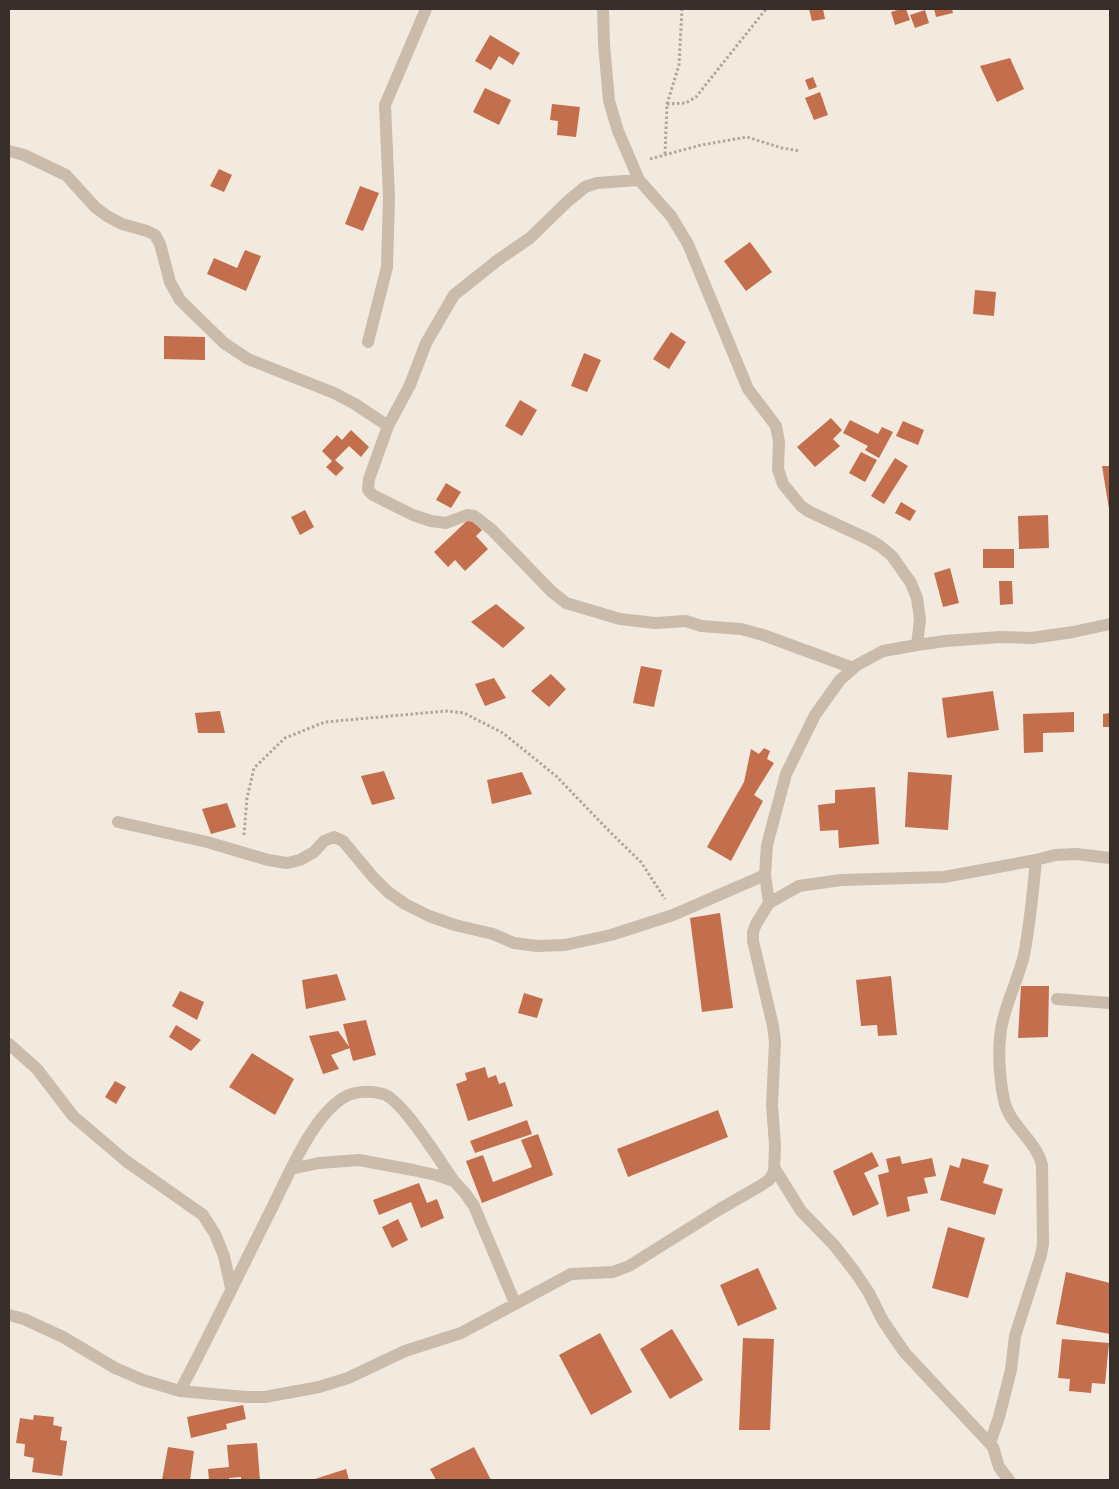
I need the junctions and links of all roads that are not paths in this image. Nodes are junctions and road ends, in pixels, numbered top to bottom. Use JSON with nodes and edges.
{"nodes":[{"id":1,"x":426,"y":9,"type":"edge"},
{"id":2,"x":604,"y":9,"type":"edge"},
{"id":3,"x":9,"y":151,"type":"edge"},
{"id":4,"x":639,"y":180,"type":"junction"},
{"id":5,"x":368,"y":342,"type":"dead end"},
{"id":6,"x":388,"y":426,"type":"junction"},
{"id":7,"x":1110,"y":624,"type":"edge"},
{"id":8,"x":918,"y":645,"type":"junction"},
{"id":9,"x":853,"y":668,"type":"junction"},
{"id":10,"x":118,"y":822,"type":"dead end"},
{"id":11,"x":1110,"y":858,"type":"edge"},
{"id":12,"x":1036,"y":860,"type":"junction"},
{"id":13,"x":765,"y":875,"type":"junction"},
{"id":14,"x":770,"y":903,"type":"junction"},
{"id":15,"x":1057,"y":999,"type":"dead end"},
{"id":16,"x":1110,"y":1003,"type":"edge"},
{"id":17,"x":9,"y":1044,"type":"edge"},
{"id":18,"x":291,"y":1169,"type":"junction"},
{"id":19,"x":775,"y":1169,"type":"junction"},
{"id":20,"x":454,"y":1181,"type":"junction"},
{"id":21,"x":231,"y":1288,"type":"junction"},
{"id":22,"x":515,"y":1303,"type":"junction"},
{"id":23,"x":9,"y":1315,"type":"edge"},
{"id":24,"x":180,"y":1391,"type":"junction"},
{"id":25,"x":990,"y":1443,"type":"junction"},
{"id":26,"x":1009,"y":1480,"type":"edge"}],
"edges":[{"from":1,"to":5,"type":"street"},
{"from":2,"to":4,"type":"street"},
{"from":3,"to":6,"type":"street"},
{"from":4,"to":6,"type":"street"},
{"from":4,"to":8,"type":"street"},
{"from":6,"to":9,"type":"street"},
{"from":7,"to":8,"type":"street"},
{"from":8,"to":9,"type":"street"},
{"from":9,"to":13,"type":"street"},
{"from":10,"to":13,"type":"street"},
{"from":11,"to":12,"type":"street"},
{"from":12,"to":14,"type":"street"},
{"from":12,"to":25,"type":"street"},
{"from":13,"to":14,"type":"street"},
{"from":14,"to":19,"type":"street"},
{"from":15,"to":16,"type":"street"},
{"from":17,"to":21,"type":"street"},
{"from":18,"to":20,"type":"street"},
{"from":18,"to":20,"type":"street"},
{"from":18,"to":21,"type":"street"},
{"from":19,"to":22,"type":"street"},
{"from":19,"to":25,"type":"street"},
{"from":20,"to":22,"type":"street"},
{"from":21,"to":24,"type":"street"},
{"from":22,"to":24,"type":"street"},
{"from":23,"to":24,"type":"street"},
{"from":25,"to":26,"type":"street"}]}
